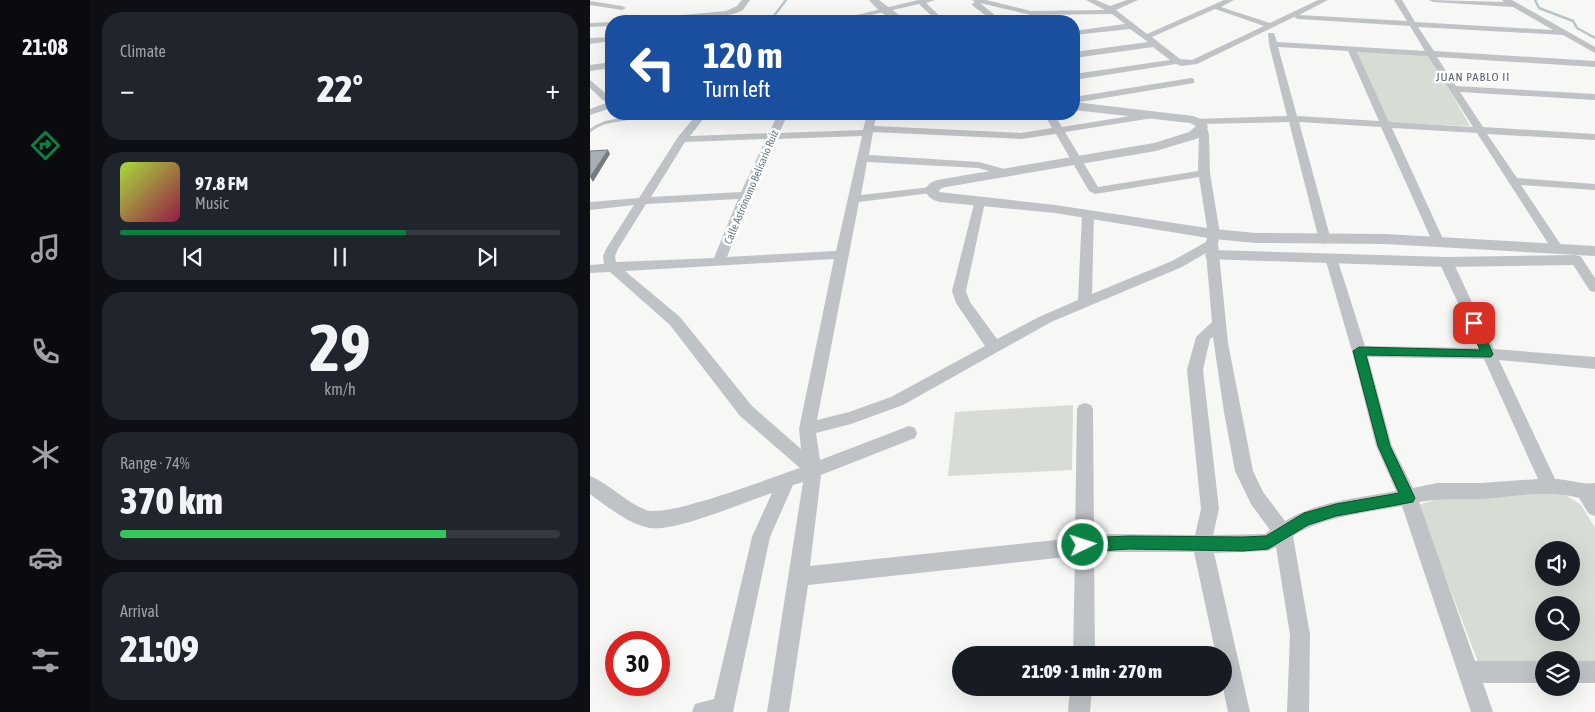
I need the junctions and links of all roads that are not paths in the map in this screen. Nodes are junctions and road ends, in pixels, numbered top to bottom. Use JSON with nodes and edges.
{"nodes":[{"id":1,"x":746,"y":0,"type":"edge"},
{"id":2,"x":874,"y":0,"type":"edge"},
{"id":3,"x":931,"y":0,"type":"edge"},
{"id":4,"x":970,"y":0,"type":"edge"},
{"id":5,"x":976,"y":0,"type":"edge"},
{"id":6,"x":1090,"y":0,"type":"edge"},
{"id":7,"x":1134,"y":0,"type":"edge"},
{"id":8,"x":1230,"y":0,"type":"edge"},
{"id":9,"x":1324,"y":0,"type":"edge"},
{"id":10,"x":1398,"y":0,"type":"edge"},
{"id":11,"x":1433,"y":0,"type":"edge"},
{"id":12,"x":1506,"y":0,"type":"edge"},
{"id":13,"x":921,"y":2,"type":"junction"},
{"id":14,"x":590,"y":3,"type":"edge"},
{"id":15,"x":1515,"y":5,"type":"junction"},
{"id":16,"x":1215,"y":7,"type":"junction"},
{"id":17,"x":622,"y":8,"type":"dead end"},
{"id":18,"x":1308,"y":9,"type":"junction"},
{"id":19,"x":884,"y":10,"type":"junction"},
{"id":20,"x":1111,"y":10,"type":"junction"},
{"id":21,"x":705,"y":15,"type":"edge"},
{"id":22,"x":863,"y":15,"type":"edge"},
{"id":23,"x":892,"y":15,"type":"edge"},
{"id":24,"x":935,"y":15,"type":"edge"},
{"id":25,"x":990,"y":15,"type":"edge"},
{"id":26,"x":1298,"y":17,"type":"junction"},
{"id":27,"x":1413,"y":24,"type":"junction"},
{"id":28,"x":605,"y":25,"type":"edge"},
{"id":29,"x":1270,"y":25,"type":"junction"},
{"id":30,"x":590,"y":26,"type":"edge"},
{"id":31,"x":1132,"y":26,"type":"junction"},
{"id":32,"x":1080,"y":32,"type":"edge"},
{"id":33,"x":1566,"y":33,"type":"junction"},
{"id":34,"x":1146,"y":37,"type":"junction"},
{"id":35,"x":605,"y":40,"type":"edge"},
{"id":36,"x":590,"y":41,"type":"edge"},
{"id":37,"x":1155,"y":44,"type":"junction"},
{"id":38,"x":1273,"y":44,"type":"junction"},
{"id":39,"x":1351,"y":49,"type":"junction"},
{"id":40,"x":1595,"y":50,"type":"edge"},
{"id":41,"x":1080,"y":54,"type":"edge"},
{"id":42,"x":1432,"y":54,"type":"junction"},
{"id":43,"x":1178,"y":61,"type":"junction"},
{"id":44,"x":1595,"y":64,"type":"edge"},
{"id":45,"x":605,"y":66,"type":"edge"},
{"id":46,"x":590,"y":68,"type":"edge"},
{"id":47,"x":1080,"y":76,"type":"edge"},
{"id":48,"x":1192,"y":81,"type":"dead end"},
{"id":49,"x":590,"y":83,"type":"edge"},
{"id":50,"x":1453,"y":89,"type":"junction"},
{"id":51,"x":1595,"y":97,"type":"edge"},
{"id":52,"x":605,"y":98,"type":"edge"},
{"id":53,"x":1080,"y":99,"type":"edge"},
{"id":54,"x":605,"y":106,"type":"edge"},
{"id":55,"x":1080,"y":107,"type":"edge"},
{"id":56,"x":590,"y":112,"type":"edge"},
{"id":57,"x":1149,"y":116,"type":"junction"},
{"id":58,"x":1293,"y":119,"type":"junction"},
{"id":59,"x":697,"y":120,"type":"edge"},
{"id":60,"x":780,"y":120,"type":"edge"},
{"id":61,"x":1053,"y":120,"type":"edge"},
{"id":62,"x":1200,"y":124,"type":"junction"},
{"id":63,"x":1386,"y":124,"type":"junction"},
{"id":64,"x":869,"y":125,"type":"edge"},
{"id":65,"x":1479,"y":130,"type":"junction"},
{"id":66,"x":1059,"y":131,"type":"junction"},
{"id":67,"x":771,"y":137,"type":"junction"},
{"id":68,"x":1595,"y":137,"type":"edge"},
{"id":69,"x":682,"y":138,"type":"junction"},
{"id":70,"x":862,"y":158,"type":"junction"},
{"id":71,"x":1077,"y":160,"type":"junction"},
{"id":72,"x":1204,"y":172,"type":"junction"},
{"id":73,"x":1007,"y":173,"type":"junction"},
{"id":74,"x":1515,"y":181,"type":"junction"},
{"id":75,"x":1595,"y":187,"type":"edge"},
{"id":76,"x":931,"y":190,"type":"junction"},
{"id":77,"x":745,"y":195,"type":"junction"},
{"id":78,"x":853,"y":199,"type":"junction"},
{"id":79,"x":642,"y":200,"type":"junction"},
{"id":80,"x":979,"y":202,"type":"junction"},
{"id":81,"x":590,"y":206,"type":"edge"},
{"id":82,"x":1088,"y":214,"type":"junction"},
{"id":83,"x":1325,"y":240,"type":"junction"},
{"id":84,"x":1438,"y":241,"type":"junction"},
{"id":85,"x":1213,"y":244,"type":"junction"},
{"id":86,"x":1557,"y":248,"type":"junction"},
{"id":87,"x":1595,"y":251,"type":"edge"},
{"id":88,"x":841,"y":255,"type":"junction"},
{"id":89,"x":1331,"y":258,"type":"junction"},
{"id":90,"x":1576,"y":260,"type":"junction"},
{"id":91,"x":719,"y":262,"type":"junction"},
{"id":92,"x":1446,"y":262,"type":"junction"},
{"id":93,"x":1595,"y":262,"type":"edge"},
{"id":94,"x":649,"y":266,"type":"junction"},
{"id":95,"x":614,"y":268,"type":"junction"},
{"id":96,"x":590,"y":269,"type":"edge"},
{"id":97,"x":629,"y":283,"type":"junction"},
{"id":98,"x":1595,"y":288,"type":"edge"},
{"id":99,"x":1085,"y":302,"type":"junction"},
{"id":100,"x":1220,"y":323,"type":"junction"},
{"id":101,"x":995,"y":348,"type":"junction"},
{"id":102,"x":1359,"y":351,"type":"junction"},
{"id":103,"x":1487,"y":354,"type":"junction"},
{"id":104,"x":1595,"y":363,"type":"edge"},
{"id":105,"x":1085,"y":409,"type":"dead end"},
{"id":106,"x":807,"y":429,"type":"junction"},
{"id":107,"x":909,"y":434,"type":"dead end"},
{"id":108,"x":813,"y":469,"type":"junction"},
{"id":109,"x":786,"y":480,"type":"junction"},
{"id":110,"x":590,"y":484,"type":"edge"},
{"id":111,"x":1550,"y":486,"type":"junction"},
{"id":112,"x":1590,"y":492,"type":"edge"},
{"id":113,"x":1408,"y":498,"type":"junction"},
{"id":114,"x":1595,"y":508,"type":"edge"},
{"id":115,"x":1283,"y":532,"type":"junction"},
{"id":116,"x":1202,"y":542,"type":"junction"},
{"id":117,"x":1083,"y":545,"type":"junction"},
{"id":118,"x":799,"y":577,"type":"junction"},
{"id":119,"x":1084,"y":646,"type":"edge"},
{"id":120,"x":1470,"y":672,"type":"junction"},
{"id":121,"x":1535,"y":672,"type":"edge"},
{"id":122,"x":1580,"y":672,"type":"edge"},
{"id":123,"x":1595,"y":672,"type":"edge"},
{"id":124,"x":1080,"y":696,"type":"edge"},
{"id":125,"x":716,"y":711,"type":"edge"},
{"id":126,"x":778,"y":712,"type":"edge"},
{"id":127,"x":1079,"y":712,"type":"edge"},
{"id":128,"x":1239,"y":712,"type":"edge"},
{"id":129,"x":1298,"y":712,"type":"edge"},
{"id":130,"x":1482,"y":712,"type":"edge"}],
"edges":[{"from":1,"to":21,"type":"street"},
{"from":2,"to":19,"type":"street"},
{"from":3,"to":13,"type":"street"},
{"from":4,"to":25,"type":"street"},
{"from":5,"to":20,"type":"street"},
{"from":6,"to":20,"type":"street"},
{"from":7,"to":20,"type":"street"},
{"from":8,"to":16,"type":"street"},
{"from":9,"to":18,"type":"street"},
{"from":10,"to":27,"type":"street"},
{"from":11,"to":15,"type":"street"},
{"from":12,"to":15,"type":"street"},
{"from":13,"to":19,"type":"street"},
{"from":13,"to":24,"type":"street"},
{"from":14,"to":17,"type":"street"},
{"from":15,"to":33,"type":"street"},
{"from":16,"to":29,"type":"street"},
{"from":16,"to":34,"type":"street"},
{"from":18,"to":26,"type":"street"},
{"from":18,"to":29,"type":"street"},
{"from":19,"to":22,"type":"street"},
{"from":19,"to":23,"type":"street"},
{"from":20,"to":31,"type":"street"},
{"from":26,"to":27,"type":"street"},
{"from":26,"to":38,"type":"street"},
{"from":27,"to":33,"type":"street"},
{"from":27,"to":42,"type":"street"},
{"from":28,"to":30,"type":"street"},
{"from":29,"to":43,"type":"street"},
{"from":31,"to":32,"type":"street"},
{"from":31,"to":34,"type":"street"},
{"from":33,"to":40,"type":"street"},
{"from":34,"to":37,"type":"street"},
{"from":35,"to":36,"type":"street"},
{"from":37,"to":41,"type":"street"},
{"from":37,"to":43,"type":"street"},
{"from":38,"to":39,"type":"street"},
{"from":38,"to":58,"type":"street"},
{"from":39,"to":42,"type":"street"},
{"from":39,"to":63,"type":"street"},
{"from":42,"to":44,"type":"street"},
{"from":42,"to":50,"type":"street"},
{"from":43,"to":47,"type":"street"},
{"from":45,"to":46,"type":"street"},
{"from":48,"to":53,"type":"street"},
{"from":49,"to":52,"type":"street"},
{"from":50,"to":51,"type":"street"},
{"from":50,"to":65,"type":"street"},
{"from":54,"to":56,"type":"street"},
{"from":55,"to":57,"type":"street"},
{"from":57,"to":62,"type":"street"},
{"from":57,"to":66,"type":"street"},
{"from":58,"to":62,"type":"street"},
{"from":58,"to":63,"type":"street"},
{"from":58,"to":83,"type":"street"},
{"from":59,"to":69,"type":"street"},
{"from":60,"to":67,"type":"street","name":"Calle Astrónomo Belisario Ruiz"},
{"from":61,"to":66,"type":"street"},
{"from":62,"to":71,"type":"street"},
{"from":62,"to":72,"type":"street"},
{"from":63,"to":65,"type":"street"},
{"from":63,"to":84,"type":"street"},
{"from":64,"to":66,"type":"street"},
{"from":64,"to":67,"type":"street"},
{"from":64,"to":70,"type":"street"},
{"from":65,"to":68,"type":"street"},
{"from":65,"to":74,"type":"street"},
{"from":66,"to":71,"type":"street"},
{"from":67,"to":69,"type":"street"},
{"from":67,"to":77,"type":"street","name":"Calle Astrónomo Belisario Ruiz"},
{"from":69,"to":79,"type":"street"},
{"from":70,"to":73,"type":"street"},
{"from":70,"to":78,"type":"street"},
{"from":71,"to":72,"type":"street"},
{"from":71,"to":73,"type":"street"},
{"from":72,"to":85,"type":"street"},
{"from":73,"to":76,"type":"street"},
{"from":74,"to":75,"type":"street"},
{"from":74,"to":86,"type":"street"},
{"from":76,"to":78,"type":"street"},
{"from":76,"to":80,"type":"street"},
{"from":77,"to":79,"type":"street"},
{"from":77,"to":91,"type":"street","name":"Calle Astrónomo Belisario Ruiz"},
{"from":78,"to":88,"type":"street"},
{"from":79,"to":81,"type":"street"},
{"from":79,"to":95,"type":"street"},
{"from":80,"to":82,"type":"street"},
{"from":80,"to":101,"type":"street"},
{"from":82,"to":85,"type":"street"},
{"from":82,"to":99,"type":"street"},
{"from":83,"to":84,"type":"street"},
{"from":83,"to":85,"type":"street"},
{"from":84,"to":86,"type":"street"},
{"from":85,"to":89,"type":"street"},
{"from":85,"to":99,"type":"street"},
{"from":85,"to":100,"type":"street"},
{"from":86,"to":87,"type":"street"},
{"from":88,"to":91,"type":"street"},
{"from":88,"to":106,"type":"street"},
{"from":89,"to":92,"type":"street"},
{"from":89,"to":102,"type":"street"},
{"from":90,"to":92,"type":"street"},
{"from":90,"to":93,"type":"street"},
{"from":90,"to":98,"type":"street"},
{"from":91,"to":94,"type":"street"},
{"from":92,"to":103,"type":"street"},
{"from":94,"to":95,"type":"street"},
{"from":94,"to":97,"type":"street"},
{"from":95,"to":96,"type":"street"},
{"from":95,"to":97,"type":"street"},
{"from":97,"to":108,"type":"street"},
{"from":99,"to":101,"type":"street"},
{"from":100,"to":115,"type":"street"},
{"from":100,"to":116,"type":"street"},
{"from":101,"to":106,"type":"street"},
{"from":102,"to":103,"type":"street"},
{"from":102,"to":113,"type":"street"},
{"from":103,"to":104,"type":"street"},
{"from":103,"to":111,"type":"street"},
{"from":105,"to":117,"type":"street"},
{"from":106,"to":108,"type":"street"},
{"from":107,"to":108,"type":"street"},
{"from":108,"to":109,"type":"street"},
{"from":108,"to":118,"type":"street"},
{"from":109,"to":110,"type":"street"},
{"from":109,"to":125,"type":"street"},
{"from":111,"to":112,"type":"street"},
{"from":111,"to":113,"type":"street"},
{"from":112,"to":114,"type":"street"},
{"from":113,"to":115,"type":"street"},
{"from":113,"to":120,"type":"street"},
{"from":115,"to":116,"type":"street"},
{"from":115,"to":129,"type":"street"},
{"from":116,"to":117,"type":"street"},
{"from":116,"to":128,"type":"street"},
{"from":117,"to":118,"type":"street"},
{"from":117,"to":119,"type":"street"},
{"from":118,"to":126,"type":"street"},
{"from":120,"to":121,"type":"street"},
{"from":120,"to":130,"type":"street"},
{"from":122,"to":123,"type":"street"},
{"from":124,"to":127,"type":"street"}]}
